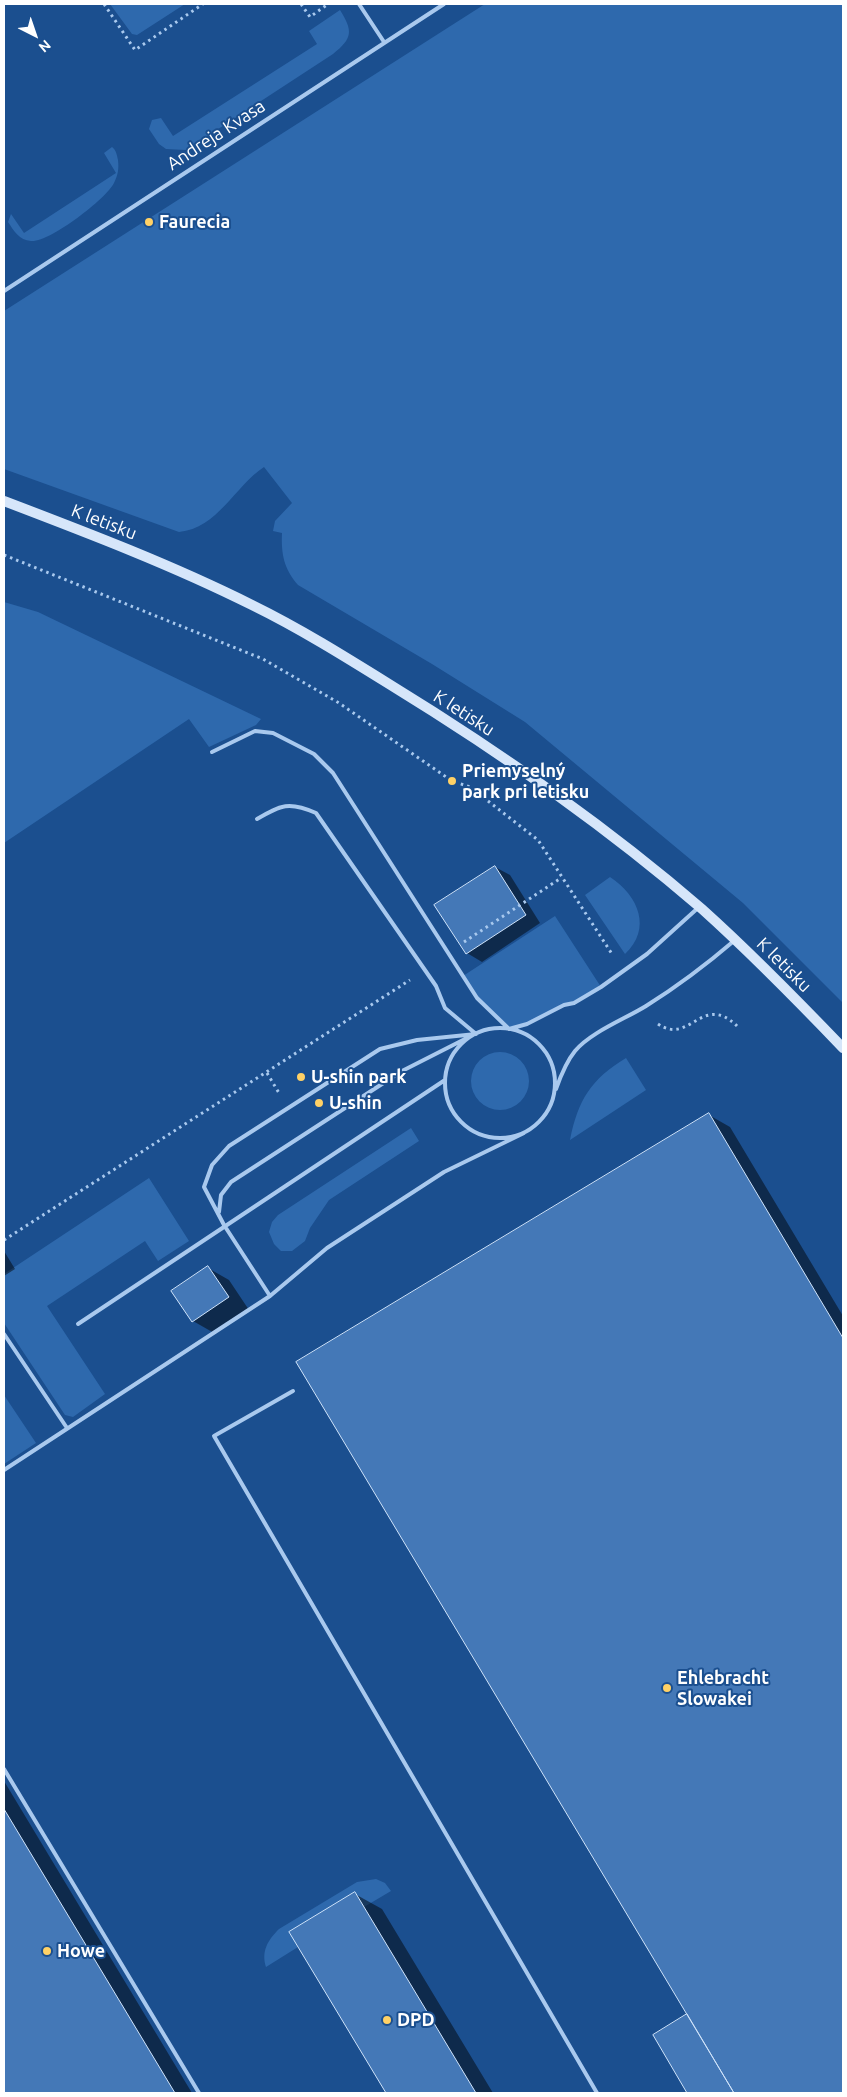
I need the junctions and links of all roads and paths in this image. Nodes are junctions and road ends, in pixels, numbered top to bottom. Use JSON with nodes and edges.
{"nodes":[{"id":1,"x":104,"y":4,"type":"edge"},
{"id":2,"x":203,"y":4,"type":"edge"},
{"id":3,"x":301,"y":4,"type":"edge"},
{"id":4,"x":328,"y":4,"type":"edge"},
{"id":5,"x":359,"y":4,"type":"edge"},
{"id":6,"x":444,"y":4,"type":"edge"},
{"id":7,"x":384,"y":42,"type":"junction"},
{"id":8,"x":4,"y":291,"type":"edge"},
{"id":9,"x":4,"y":502,"type":"edge"},
{"id":10,"x":4,"y":555,"type":"edge"},
{"id":11,"x":212,"y":752,"type":"dead end"},
{"id":12,"x":258,"y":819,"type":"dead end"},
{"id":13,"x":561,"y":878,"type":"junction"},
{"id":14,"x":699,"y":907,"type":"junction"},
{"id":15,"x":736,"y":940,"type":"junction"},
{"id":16,"x":448,"y":954,"type":"junction"},
{"id":17,"x":612,"y":954,"type":"dead end"},
{"id":18,"x":425,"y":970,"type":"junction"},
{"id":19,"x":658,"y":1024,"type":"dead end"},
{"id":20,"x":737,"y":1026,"type":"dead end"},
{"id":21,"x":509,"y":1029,"type":"junction"},
{"id":22,"x":476,"y":1034,"type":"junction"},
{"id":23,"x":843,"y":1048,"type":"edge"},
{"id":24,"x":445,"y":1080,"type":"junction"},
{"id":25,"x":555,"y":1093,"type":"junction"},
{"id":26,"x":524,"y":1133,"type":"junction"},
{"id":27,"x":219,"y":1214,"type":"junction"},
{"id":28,"x":224,"y":1225,"type":"junction"},
{"id":29,"x":4,"y":1240,"type":"edge"},
{"id":30,"x":270,"y":1296,"type":"junction"},
{"id":31,"x":78,"y":1324,"type":"dead end"},
{"id":32,"x":4,"y":1334,"type":"edge"},
{"id":33,"x":293,"y":1391,"type":"dead end"},
{"id":34,"x":66,"y":1428,"type":"junction"},
{"id":35,"x":4,"y":1470,"type":"edge"},
{"id":36,"x":4,"y":1769,"type":"edge"},
{"id":37,"x":199,"y":2093,"type":"edge"},
{"id":38,"x":597,"y":2093,"type":"edge"}],
"edges":[{"from":1,"to":2,"type":"path"},
{"from":3,"to":4,"type":"path"},
{"from":5,"to":7,"type":"lane"},
{"from":6,"to":7,"type":"lane","name":"Andreja Kvasa"},
{"from":7,"to":8,"type":"lane","name":"Andreja Kvasa"},
{"from":9,"to":14,"type":"street","name":"K letisku"},
{"from":10,"to":13,"type":"path"},
{"from":11,"to":16,"type":"lane"},
{"from":12,"to":18,"type":"lane"},
{"from":13,"to":16,"type":"path"},
{"from":13,"to":17,"type":"path"},
{"from":14,"to":15,"type":"street","name":"K letisku"},
{"from":14,"to":21,"type":"lane"},
{"from":15,"to":23,"type":"street","name":"K letisku"},
{"from":15,"to":25,"type":"lane"},
{"from":16,"to":21,"type":"lane"},
{"from":18,"to":22,"type":"lane"},
{"from":18,"to":29,"type":"path"},
{"from":19,"to":20,"type":"path"},
{"from":21,"to":22,"type":"lane"},
{"from":21,"to":25,"type":"lane"},
{"from":22,"to":24,"type":"lane"},
{"from":22,"to":27,"type":"lane"},
{"from":22,"to":27,"type":"lane"},
{"from":24,"to":26,"type":"lane"},
{"from":24,"to":28,"type":"lane"},
{"from":25,"to":26,"type":"lane"},
{"from":26,"to":30,"type":"lane"},
{"from":27,"to":28,"type":"lane"},
{"from":28,"to":30,"type":"lane"},
{"from":28,"to":31,"type":"lane"},
{"from":30,"to":34,"type":"lane"},
{"from":32,"to":34,"type":"lane"},
{"from":33,"to":38,"type":"lane"},
{"from":34,"to":35,"type":"lane"},
{"from":36,"to":37,"type":"lane"}]}
